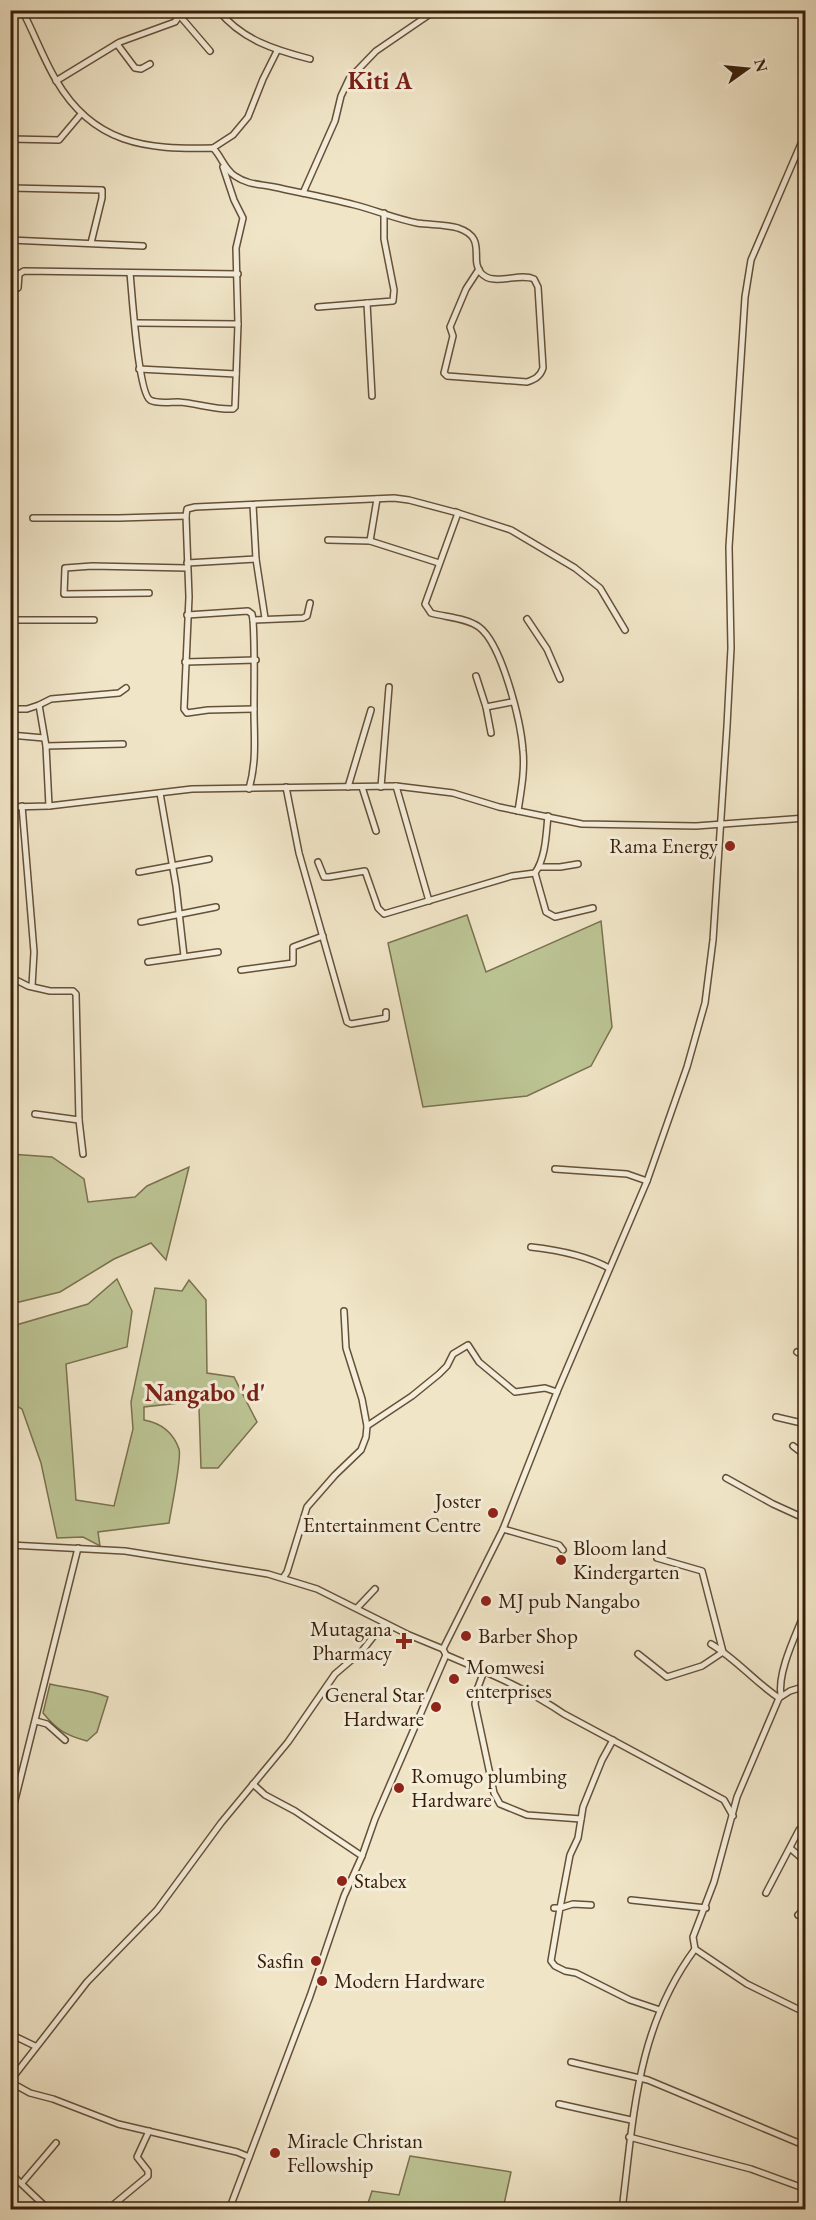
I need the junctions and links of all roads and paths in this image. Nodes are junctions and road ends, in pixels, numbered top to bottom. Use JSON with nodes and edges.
{"nodes":[{"id":1,"x":22,"y":10,"type":"edge"},
{"id":2,"x":218,"y":10,"type":"edge"},
{"id":3,"x":436,"y":10,"type":"edge"},
{"id":4,"x":181,"y":13,"type":"edge"},
{"id":5,"x":117,"y":44,"type":"junction"},
{"id":6,"x":210,"y":51,"type":"dead end"},
{"id":7,"x":278,"y":51,"type":"junction"},
{"id":8,"x":310,"y":59,"type":"dead end"},
{"id":9,"x":150,"y":64,"type":"dead end"},
{"id":10,"x":13,"y":77,"type":"dead end"},
{"id":11,"x":56,"y":81,"type":"junction"},
{"id":12,"x":12,"y":90,"type":"edge"},
{"id":13,"x":81,"y":114,"type":"junction"},
{"id":14,"x":806,"y":132,"type":"edge"},
{"id":15,"x":11,"y":139,"type":"edge"},
{"id":16,"x":213,"y":148,"type":"junction"},
{"id":17,"x":223,"y":165,"type":"junction"},
{"id":18,"x":10,"y":188,"type":"edge"},
{"id":19,"x":303,"y":193,"type":"junction"},
{"id":20,"x":384,"y":213,"type":"junction"},
{"id":21,"x":10,"y":240,"type":"edge"},
{"id":22,"x":91,"y":243,"type":"junction"},
{"id":23,"x":143,"y":246,"type":"dead end"},
{"id":24,"x":479,"y":269,"type":"junction"},
{"id":25,"x":130,"y":273,"type":"junction"},
{"id":26,"x":238,"y":274,"type":"junction"},
{"id":27,"x":10,"y":291,"type":"edge"},
{"id":28,"x":367,"y":303,"type":"junction"},
{"id":29,"x":318,"y":307,"type":"dead end"},
{"id":30,"x":136,"y":323,"type":"junction"},
{"id":31,"x":238,"y":324,"type":"junction"},
{"id":32,"x":139,"y":369,"type":"junction"},
{"id":33,"x":236,"y":374,"type":"junction"},
{"id":34,"x":372,"y":396,"type":"dead end"},
{"id":35,"x":377,"y":499,"type":"junction"},
{"id":36,"x":253,"y":505,"type":"junction"},
{"id":37,"x":450,"y":508,"type":"dead end"},
{"id":38,"x":458,"y":513,"type":"junction"},
{"id":39,"x":186,"y":516,"type":"junction"},
{"id":40,"x":33,"y":518,"type":"dead end"},
{"id":41,"x":328,"y":540,"type":"dead end"},
{"id":42,"x":370,"y":541,"type":"junction"},
{"id":43,"x":256,"y":559,"type":"junction"},
{"id":44,"x":439,"y":563,"type":"junction"},
{"id":45,"x":187,"y":565,"type":"junction"},
{"id":46,"x":149,"y":593,"type":"dead end"},
{"id":47,"x":310,"y":603,"type":"dead end"},
{"id":48,"x":188,"y":615,"type":"junction"},
{"id":49,"x":265,"y":618,"type":"junction"},
{"id":50,"x":527,"y":619,"type":"dead end"},
{"id":51,"x":10,"y":620,"type":"edge"},
{"id":52,"x":94,"y":620,"type":"dead end"},
{"id":53,"x":253,"y":620,"type":"junction"},
{"id":54,"x":625,"y":630,"type":"dead end"},
{"id":55,"x":256,"y":660,"type":"junction"},
{"id":56,"x":185,"y":662,"type":"junction"},
{"id":57,"x":476,"y":676,"type":"dead end"},
{"id":58,"x":560,"y":679,"type":"dead end"},
{"id":59,"x":389,"y":687,"type":"dead end"},
{"id":60,"x":126,"y":688,"type":"dead end"},
{"id":61,"x":512,"y":702,"type":"junction"},
{"id":62,"x":39,"y":705,"type":"junction"},
{"id":63,"x":486,"y":706,"type":"junction"},
{"id":64,"x":10,"y":709,"type":"edge"},
{"id":65,"x":254,"y":709,"type":"junction"},
{"id":66,"x":371,"y":710,"type":"dead end"},
{"id":67,"x":491,"y":733,"type":"dead end"},
{"id":68,"x":10,"y":735,"type":"edge"},
{"id":69,"x":44,"y":738,"type":"junction"},
{"id":70,"x":123,"y":744,"type":"dead end"},
{"id":71,"x":46,"y":746,"type":"junction"},
{"id":72,"x":396,"y":786,"type":"junction"},
{"id":73,"x":286,"y":787,"type":"junction"},
{"id":74,"x":348,"y":787,"type":"junction"},
{"id":75,"x":362,"y":787,"type":"junction"},
{"id":76,"x":381,"y":787,"type":"junction"},
{"id":77,"x":249,"y":789,"type":"junction"},
{"id":78,"x":160,"y":793,"type":"junction"},
{"id":79,"x":22,"y":806,"type":"junction"},
{"id":80,"x":49,"y":806,"type":"junction"},
{"id":81,"x":10,"y":807,"type":"edge"},
{"id":82,"x":518,"y":811,"type":"junction"},
{"id":83,"x":548,"y":816,"type":"junction"},
{"id":84,"x":806,"y":818,"type":"edge"},
{"id":85,"x":720,"y":823,"type":"junction"},
{"id":86,"x":376,"y":831,"type":"dead end"},
{"id":87,"x":209,"y":859,"type":"dead end"},
{"id":88,"x":318,"y":862,"type":"dead end"},
{"id":89,"x":578,"y":864,"type":"dead end"},
{"id":90,"x":172,"y":866,"type":"junction"},
{"id":91,"x":539,"y":867,"type":"junction"},
{"id":92,"x":139,"y":872,"type":"dead end"},
{"id":93,"x":535,"y":873,"type":"junction"},
{"id":94,"x":429,"y":901,"type":"junction"},
{"id":95,"x":216,"y":907,"type":"dead end"},
{"id":96,"x":593,"y":908,"type":"dead end"},
{"id":97,"x":180,"y":914,"type":"junction"},
{"id":98,"x":141,"y":922,"type":"dead end"},
{"id":99,"x":323,"y":936,"type":"junction"},
{"id":100,"x":218,"y":952,"type":"dead end"},
{"id":101,"x":184,"y":956,"type":"junction"},
{"id":102,"x":148,"y":962,"type":"dead end"},
{"id":103,"x":241,"y":970,"type":"dead end"},
{"id":104,"x":10,"y":977,"type":"edge"},
{"id":105,"x":32,"y":986,"type":"junction"},
{"id":106,"x":388,"y":1025,"type":"dead end"},
{"id":107,"x":35,"y":1114,"type":"dead end"},
{"id":108,"x":80,"y":1120,"type":"junction"},
{"id":109,"x":83,"y":1154,"type":"dead end"},
{"id":110,"x":555,"y":1169,"type":"dead end"},
{"id":111,"x":647,"y":1181,"type":"junction"},
{"id":112,"x":531,"y":1247,"type":"dead end"},
{"id":113,"x":609,"y":1268,"type":"junction"},
{"id":114,"x":344,"y":1311,"type":"dead end"},
{"id":115,"x":797,"y":1352,"type":"dead end"},
{"id":116,"x":806,"y":1357,"type":"edge"},
{"id":117,"x":557,"y":1392,"type":"junction"},
{"id":118,"x":776,"y":1418,"type":"dead end"},
{"id":119,"x":806,"y":1424,"type":"edge"},
{"id":120,"x":367,"y":1426,"type":"junction"},
{"id":121,"x":793,"y":1446,"type":"dead end"},
{"id":122,"x":806,"y":1456,"type":"edge"},
{"id":123,"x":726,"y":1478,"type":"dead end"},
{"id":124,"x":806,"y":1519,"type":"edge"},
{"id":125,"x":503,"y":1529,"type":"junction"},
{"id":126,"x":10,"y":1545,"type":"edge"},
{"id":127,"x":78,"y":1548,"type":"junction"},
{"id":128,"x":563,"y":1550,"type":"dead end"},
{"id":129,"x":657,"y":1558,"type":"dead end"},
{"id":130,"x":283,"y":1578,"type":"junction"},
{"id":131,"x":375,"y":1589,"type":"dead end"},
{"id":132,"x":357,"y":1608,"type":"junction"},
{"id":133,"x":806,"y":1609,"type":"edge"},
{"id":134,"x":384,"y":1623,"type":"junction"},
{"id":135,"x":711,"y":1644,"type":"dead end"},
{"id":136,"x":444,"y":1652,"type":"junction"},
{"id":137,"x":723,"y":1652,"type":"junction"},
{"id":138,"x":638,"y":1654,"type":"dead end"},
{"id":139,"x":484,"y":1671,"type":"junction"},
{"id":140,"x":806,"y":1686,"type":"edge"},
{"id":141,"x":780,"y":1697,"type":"junction"},
{"id":142,"x":36,"y":1721,"type":"junction"},
{"id":143,"x":65,"y":1740,"type":"dead end"},
{"id":144,"x":613,"y":1740,"type":"junction"},
{"id":145,"x":253,"y":1784,"type":"junction"},
{"id":146,"x":737,"y":1797,"type":"junction"},
{"id":147,"x":724,"y":1800,"type":"junction"},
{"id":148,"x":733,"y":1816,"type":"junction"},
{"id":149,"x":580,"y":1819,"type":"junction"},
{"id":150,"x":10,"y":1820,"type":"edge"},
{"id":151,"x":799,"y":1830,"type":"dead end"},
{"id":152,"x":790,"y":1848,"type":"junction"},
{"id":153,"x":362,"y":1856,"type":"junction"},
{"id":154,"x":806,"y":1862,"type":"edge"},
{"id":155,"x":766,"y":1893,"type":"dead end"},
{"id":156,"x":631,"y":1900,"type":"dead end"},
{"id":157,"x":591,"y":1905,"type":"dead end"},
{"id":158,"x":557,"y":1908,"type":"junction"},
{"id":159,"x":706,"y":1908,"type":"junction"},
{"id":160,"x":806,"y":1908,"type":"edge"},
{"id":161,"x":798,"y":1915,"type":"dead end"},
{"id":162,"x":694,"y":1949,"type":"junction"},
{"id":163,"x":660,"y":2010,"type":"junction"},
{"id":164,"x":806,"y":2013,"type":"edge"},
{"id":165,"x":10,"y":2034,"type":"edge"},
{"id":166,"x":35,"y":2046,"type":"junction"},
{"id":167,"x":571,"y":2062,"type":"dead end"},
{"id":168,"x":638,"y":2078,"type":"junction"},
{"id":169,"x":10,"y":2081,"type":"edge"},
{"id":170,"x":559,"y":2104,"type":"dead end"},
{"id":171,"x":631,"y":2120,"type":"junction"},
{"id":172,"x":149,"y":2131,"type":"junction"},
{"id":173,"x":629,"y":2137,"type":"junction"},
{"id":174,"x":56,"y":2143,"type":"dead end"},
{"id":175,"x":806,"y":2146,"type":"edge"},
{"id":176,"x":249,"y":2157,"type":"junction"},
{"id":177,"x":10,"y":2173,"type":"edge"},
{"id":178,"x":22,"y":2183,"type":"junction"},
{"id":179,"x":806,"y":2189,"type":"edge"},
{"id":180,"x":49,"y":2210,"type":"edge"},
{"id":181,"x":107,"y":2210,"type":"edge"},
{"id":182,"x":229,"y":2210,"type":"edge"},
{"id":183,"x":622,"y":2210,"type":"edge"}],
"edges":[{"from":1,"to":11,"type":"street"},
{"from":2,"to":7,"type":"street"},
{"from":3,"to":19,"type":"street"},
{"from":4,"to":5,"type":"street"},
{"from":4,"to":6,"type":"street"},
{"from":5,"to":9,"type":"street"},
{"from":5,"to":11,"type":"street"},
{"from":7,"to":8,"type":"street"},
{"from":7,"to":16,"type":"street"},
{"from":10,"to":12,"type":"street"},
{"from":11,"to":13,"type":"street"},
{"from":12,"to":15,"type":"street"},
{"from":13,"to":15,"type":"street"},
{"from":13,"to":16,"type":"street"},
{"from":14,"to":85,"type":"street"},
{"from":16,"to":17,"type":"street"},
{"from":17,"to":19,"type":"street"},
{"from":17,"to":26,"type":"street"},
{"from":18,"to":22,"type":"street"},
{"from":19,"to":20,"type":"street"},
{"from":20,"to":24,"type":"street"},
{"from":20,"to":28,"type":"street"},
{"from":21,"to":22,"type":"street"},
{"from":22,"to":23,"type":"street"},
{"from":24,"to":24,"type":"street"},
{"from":25,"to":26,"type":"street"},
{"from":25,"to":27,"type":"street"},
{"from":25,"to":30,"type":"street"},
{"from":26,"to":31,"type":"street"},
{"from":28,"to":29,"type":"street"},
{"from":28,"to":34,"type":"street"},
{"from":30,"to":31,"type":"street"},
{"from":30,"to":32,"type":"street"},
{"from":31,"to":33,"type":"street"},
{"from":32,"to":33,"type":"street"},
{"from":32,"to":33,"type":"street"},
{"from":35,"to":36,"type":"street"},
{"from":35,"to":38,"type":"street"},
{"from":35,"to":42,"type":"street"},
{"from":36,"to":39,"type":"street"},
{"from":36,"to":43,"type":"street"},
{"from":37,"to":38,"type":"street"},
{"from":38,"to":44,"type":"street"},
{"from":38,"to":54,"type":"street"},
{"from":39,"to":40,"type":"street"},
{"from":39,"to":45,"type":"street"},
{"from":41,"to":42,"type":"street"},
{"from":42,"to":44,"type":"street"},
{"from":43,"to":45,"type":"street"},
{"from":43,"to":49,"type":"street"},
{"from":44,"to":61,"type":"street"},
{"from":45,"to":46,"type":"street"},
{"from":45,"to":48,"type":"street"},
{"from":47,"to":49,"type":"street"},
{"from":48,"to":53,"type":"street"},
{"from":48,"to":56,"type":"street"},
{"from":49,"to":53,"type":"street"},
{"from":50,"to":58,"type":"street"},
{"from":51,"to":52,"type":"street"},
{"from":53,"to":55,"type":"street"},
{"from":55,"to":56,"type":"street"},
{"from":55,"to":65,"type":"street"},
{"from":56,"to":65,"type":"street"},
{"from":57,"to":63,"type":"street"},
{"from":59,"to":76,"type":"street"},
{"from":60,"to":62,"type":"street"},
{"from":61,"to":63,"type":"street"},
{"from":61,"to":82,"type":"street"},
{"from":62,"to":64,"type":"street"},
{"from":62,"to":69,"type":"street"},
{"from":63,"to":67,"type":"street"},
{"from":65,"to":77,"type":"street"},
{"from":66,"to":74,"type":"street"},
{"from":68,"to":69,"type":"street"},
{"from":69,"to":71,"type":"street"},
{"from":70,"to":71,"type":"street"},
{"from":71,"to":80,"type":"street"},
{"from":72,"to":76,"type":"street"},
{"from":72,"to":82,"type":"street"},
{"from":72,"to":94,"type":"street"},
{"from":73,"to":74,"type":"street"},
{"from":73,"to":77,"type":"street"},
{"from":73,"to":99,"type":"street"},
{"from":74,"to":75,"type":"street"},
{"from":75,"to":76,"type":"street"},
{"from":75,"to":86,"type":"street"},
{"from":77,"to":78,"type":"street"},
{"from":78,"to":80,"type":"street"},
{"from":78,"to":90,"type":"street"},
{"from":79,"to":80,"type":"street"},
{"from":79,"to":81,"type":"street"},
{"from":79,"to":105,"type":"street"},
{"from":82,"to":83,"type":"street"},
{"from":83,"to":85,"type":"street"},
{"from":83,"to":91,"type":"street"},
{"from":84,"to":85,"type":"street"},
{"from":85,"to":111,"type":"street"},
{"from":87,"to":90,"type":"street"},
{"from":88,"to":94,"type":"street"},
{"from":89,"to":91,"type":"street"},
{"from":90,"to":92,"type":"street"},
{"from":90,"to":97,"type":"street"},
{"from":91,"to":93,"type":"street"},
{"from":93,"to":94,"type":"street"},
{"from":93,"to":96,"type":"street"},
{"from":95,"to":97,"type":"street"},
{"from":97,"to":98,"type":"street"},
{"from":97,"to":101,"type":"street"},
{"from":99,"to":103,"type":"street"},
{"from":99,"to":106,"type":"street"},
{"from":100,"to":101,"type":"street"},
{"from":101,"to":102,"type":"street"},
{"from":104,"to":105,"type":"street"},
{"from":105,"to":108,"type":"street"},
{"from":107,"to":108,"type":"street"},
{"from":108,"to":109,"type":"street"},
{"from":110,"to":111,"type":"street"},
{"from":111,"to":113,"type":"street"},
{"from":112,"to":113,"type":"street"},
{"from":113,"to":117,"type":"street"},
{"from":114,"to":120,"type":"street"},
{"from":115,"to":116,"type":"street"},
{"from":117,"to":120,"type":"street"},
{"from":117,"to":125,"type":"street"},
{"from":118,"to":119,"type":"street"},
{"from":120,"to":130,"type":"street"},
{"from":121,"to":122,"type":"street"},
{"from":123,"to":124,"type":"street"},
{"from":125,"to":128,"type":"street"},
{"from":125,"to":136,"type":"street"},
{"from":126,"to":127,"type":"street"},
{"from":127,"to":130,"type":"street"},
{"from":127,"to":142,"type":"street"},
{"from":129,"to":137,"type":"street"},
{"from":130,"to":132,"type":"street"},
{"from":131,"to":132,"type":"street"},
{"from":132,"to":134,"type":"street"},
{"from":133,"to":141,"type":"street"},
{"from":134,"to":136,"type":"street"},
{"from":134,"to":145,"type":"street"},
{"from":135,"to":137,"type":"street"},
{"from":136,"to":139,"type":"street"},
{"from":136,"to":153,"type":"street"},
{"from":137,"to":138,"type":"street"},
{"from":137,"to":141,"type":"street"},
{"from":139,"to":144,"type":"street"},
{"from":139,"to":149,"type":"street"},
{"from":140,"to":141,"type":"street"},
{"from":141,"to":146,"type":"street"},
{"from":142,"to":143,"type":"street"},
{"from":142,"to":150,"type":"street"},
{"from":144,"to":147,"type":"street"},
{"from":144,"to":149,"type":"street"},
{"from":145,"to":153,"type":"street"},
{"from":145,"to":166,"type":"street"},
{"from":146,"to":147,"type":"street"},
{"from":146,"to":148,"type":"street"},
{"from":147,"to":148,"type":"street"},
{"from":148,"to":159,"type":"street"},
{"from":149,"to":158,"type":"street"},
{"from":151,"to":152,"type":"street"},
{"from":152,"to":154,"type":"street"},
{"from":152,"to":155,"type":"street"},
{"from":153,"to":176,"type":"street"},
{"from":156,"to":159,"type":"street"},
{"from":157,"to":158,"type":"street"},
{"from":158,"to":163,"type":"street"},
{"from":159,"to":162,"type":"street"},
{"from":160,"to":161,"type":"street"},
{"from":162,"to":163,"type":"street"},
{"from":162,"to":164,"type":"street"},
{"from":163,"to":168,"type":"street"},
{"from":165,"to":166,"type":"street"},
{"from":166,"to":169,"type":"street"},
{"from":167,"to":168,"type":"street"},
{"from":168,"to":171,"type":"street"},
{"from":168,"to":175,"type":"street"},
{"from":169,"to":172,"type":"street"},
{"from":170,"to":171,"type":"street"},
{"from":171,"to":173,"type":"street"},
{"from":172,"to":176,"type":"street"},
{"from":172,"to":181,"type":"street"},
{"from":173,"to":179,"type":"street"},
{"from":173,"to":183,"type":"street"},
{"from":174,"to":178,"type":"street"},
{"from":176,"to":182,"type":"street"},
{"from":177,"to":178,"type":"street"},
{"from":178,"to":180,"type":"street"}]}
